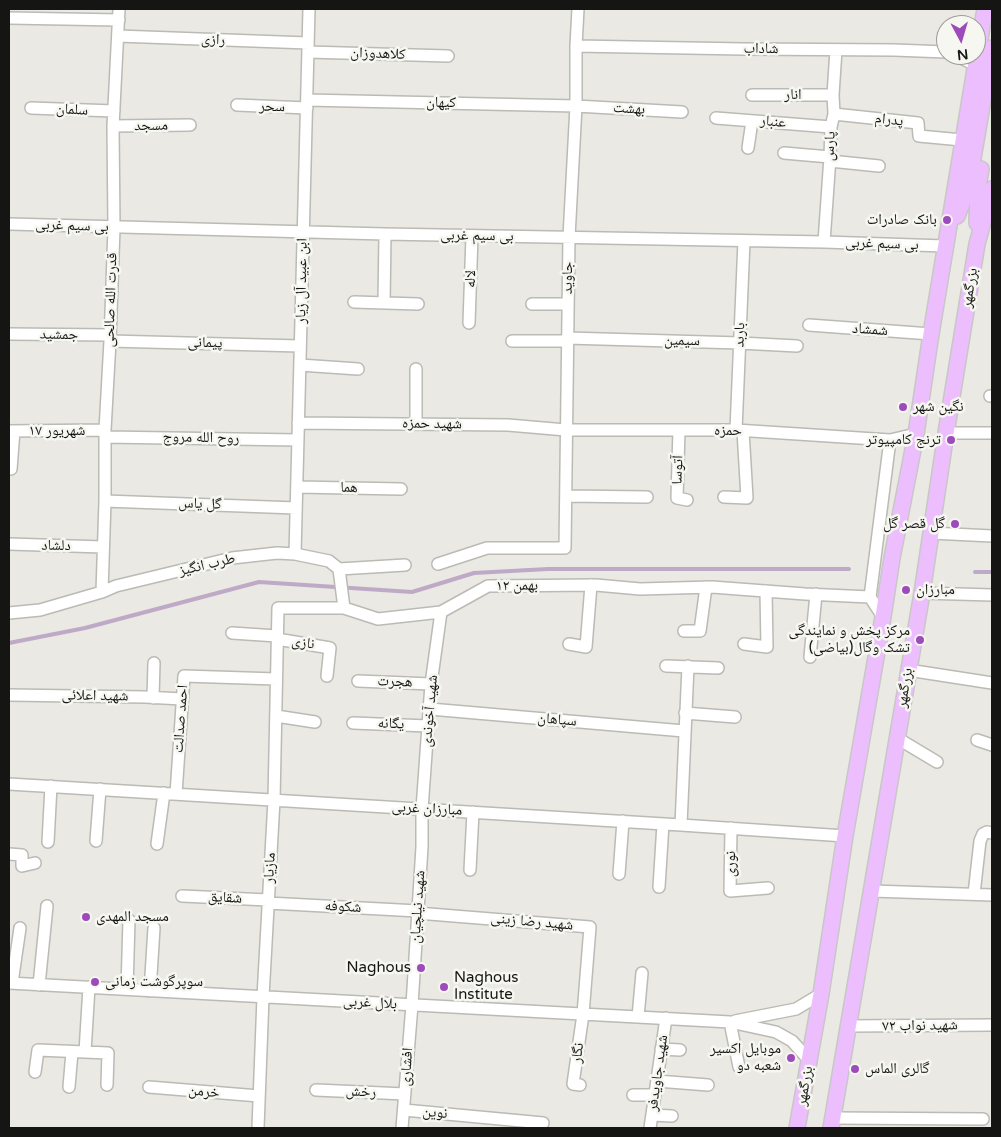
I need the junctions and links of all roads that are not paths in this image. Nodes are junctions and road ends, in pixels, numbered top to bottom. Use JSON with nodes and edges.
{"nodes":[{"id":1,"x":309,"y":9,"type":"edge"},
{"id":2,"x":578,"y":9,"type":"edge"},
{"id":3,"x":119,"y":14,"type":"edge"},
{"id":4,"x":9,"y":18,"type":"edge"},
{"id":5,"x":118,"y":36,"type":"junction"},
{"id":6,"x":576,"y":46,"type":"junction"},
{"id":7,"x":308,"y":48,"type":"junction"},
{"id":8,"x":992,"y":48,"type":"edge"},
{"id":9,"x":836,"y":50,"type":"junction"},
{"id":10,"x":936,"y":52,"type":"edge"},
{"id":11,"x":448,"y":56,"type":"dead end"},
{"id":12,"x":976,"y":65,"type":"edge"},
{"id":13,"x":752,"y":95,"type":"dead end"},
{"id":14,"x":833,"y":95,"type":"junction"},
{"id":15,"x":992,"y":102,"type":"edge"},
{"id":16,"x":307,"y":104,"type":"junction"},
{"id":17,"x":237,"y":106,"type":"dead end"},
{"id":18,"x":576,"y":106,"type":"junction"},
{"id":19,"x":31,"y":108,"type":"dead end"},
{"id":20,"x":114,"y":112,"type":"junction"},
{"id":21,"x":682,"y":112,"type":"dead end"},
{"id":22,"x":834,"y":114,"type":"junction"},
{"id":23,"x":716,"y":118,"type":"dead end"},
{"id":24,"x":752,"y":121,"type":"junction"},
{"id":25,"x":190,"y":125,"type":"dead end"},
{"id":26,"x":113,"y":126,"type":"junction"},
{"id":27,"x":831,"y":127,"type":"junction"},
{"id":28,"x":962,"y":140,"type":"junction"},
{"id":29,"x":748,"y":148,"type":"dead end"},
{"id":30,"x":784,"y":153,"type":"dead end"},
{"id":31,"x":830,"y":159,"type":"junction"},
{"id":32,"x":878,"y":166,"type":"dead end"},
{"id":33,"x":992,"y":189,"type":"edge"},
{"id":34,"x":9,"y":224,"type":"edge"},
{"id":35,"x":114,"y":228,"type":"junction"},
{"id":36,"x":303,"y":232,"type":"junction"},
{"id":37,"x":385,"y":234,"type":"junction"},
{"id":38,"x":472,"y":236,"type":"junction"},
{"id":39,"x":569,"y":237,"type":"junction"},
{"id":40,"x":744,"y":241,"type":"junction"},
{"id":41,"x":824,"y":242,"type":"junction"},
{"id":42,"x":977,"y":244,"type":"junction"},
{"id":43,"x":945,"y":246,"type":"junction"},
{"id":44,"x":354,"y":302,"type":"dead end"},
{"id":45,"x":384,"y":303,"type":"junction"},
{"id":46,"x":418,"y":304,"type":"dead end"},
{"id":47,"x":532,"y":304,"type":"dead end"},
{"id":48,"x":568,"y":304,"type":"junction"},
{"id":49,"x":469,"y":322,"type":"dead end"},
{"id":50,"x":809,"y":325,"type":"dead end"},
{"id":51,"x":9,"y":334,"type":"edge"},
{"id":52,"x":930,"y":334,"type":"junction"},
{"id":53,"x":110,"y":338,"type":"junction"},
{"id":54,"x":567,"y":340,"type":"junction"},
{"id":55,"x":512,"y":341,"type":"dead end"},
{"id":56,"x":740,"y":342,"type":"junction"},
{"id":57,"x":300,"y":346,"type":"junction"},
{"id":58,"x":797,"y":346,"type":"dead end"},
{"id":59,"x":300,"y":365,"type":"junction"},
{"id":60,"x":358,"y":369,"type":"dead end"},
{"id":61,"x":416,"y":369,"type":"dead end"},
{"id":62,"x":298,"y":423,"type":"junction"},
{"id":63,"x":416,"y":424,"type":"junction"},
{"id":64,"x":566,"y":430,"type":"junction"},
{"id":65,"x":679,"y":430,"type":"junction"},
{"id":66,"x":740,"y":430,"type":"junction"},
{"id":67,"x":11,"y":431,"type":"edge"},
{"id":68,"x":946,"y":433,"type":"junction"},
{"id":69,"x":992,"y":433,"type":"edge"},
{"id":70,"x":105,"y":434,"type":"junction"},
{"id":71,"x":916,"y":434,"type":"junction"},
{"id":72,"x":298,"y":440,"type":"junction"},
{"id":73,"x":890,"y":440,"type":"junction"},
{"id":74,"x":11,"y":469,"type":"dead end"},
{"id":75,"x":297,"y":487,"type":"junction"},
{"id":76,"x":402,"y":489,"type":"dead end"},
{"id":77,"x":566,"y":496,"type":"junction"},
{"id":78,"x":647,"y":497,"type":"dead end"},
{"id":79,"x":724,"y":497,"type":"dead end"},
{"id":80,"x":688,"y":500,"type":"dead end"},
{"id":81,"x":105,"y":501,"type":"junction"},
{"id":82,"x":296,"y":508,"type":"junction"},
{"id":83,"x":932,"y":533,"type":"junction"},
{"id":84,"x":992,"y":536,"type":"edge"},
{"id":85,"x":9,"y":544,"type":"edge"},
{"id":86,"x":103,"y":547,"type":"junction"},
{"id":87,"x":295,"y":554,"type":"junction"},
{"id":88,"x":438,"y":564,"type":"dead end"},
{"id":89,"x":405,"y":565,"type":"dead end"},
{"id":90,"x":339,"y":569,"type":"junction"},
{"id":91,"x":591,"y":585,"type":"junction"},
{"id":92,"x":706,"y":587,"type":"junction"},
{"id":93,"x":766,"y":591,"type":"junction"},
{"id":94,"x":102,"y":592,"type":"junction"},
{"id":95,"x":816,"y":594,"type":"junction"},
{"id":96,"x":922,"y":594,"type":"junction"},
{"id":97,"x":992,"y":595,"type":"edge"},
{"id":98,"x":870,"y":597,"type":"junction"},
{"id":99,"x":278,"y":608,"type":"joint"},
{"id":100,"x":344,"y":608,"type":"junction"},
{"id":101,"x":441,"y":612,"type":"junction"},
{"id":102,"x":9,"y":613,"type":"edge"},
{"id":103,"x":883,"y":617,"type":"junction"},
{"id":104,"x":684,"y":631,"type":"dead end"},
{"id":105,"x":232,"y":633,"type":"dead end"},
{"id":106,"x":277,"y":638,"type":"junction"},
{"id":107,"x":569,"y":644,"type":"dead end"},
{"id":108,"x":744,"y":644,"type":"dead end"},
{"id":109,"x":810,"y":657,"type":"dead end"},
{"id":110,"x":154,"y":663,"type":"dead end"},
{"id":111,"x":666,"y":666,"type":"dead end"},
{"id":112,"x":688,"y":666,"type":"junction"},
{"id":113,"x":718,"y":668,"type":"dead end"},
{"id":114,"x":908,"y":670,"type":"junction"},
{"id":115,"x":327,"y":676,"type":"dead end"},
{"id":116,"x":276,"y":678,"type":"junction"},
{"id":117,"x":358,"y":681,"type":"dead end"},
{"id":118,"x":992,"y":683,"type":"edge"},
{"id":119,"x":431,"y":684,"type":"junction"},
{"id":120,"x":9,"y":695,"type":"edge"},
{"id":121,"x":153,"y":698,"type":"junction"},
{"id":122,"x":182,"y":699,"type":"junction"},
{"id":123,"x":430,"y":709,"type":"junction"},
{"id":124,"x":685,"y":713,"type":"junction"},
{"id":125,"x":276,"y":716,"type":"junction"},
{"id":126,"x":735,"y":717,"type":"dead end"},
{"id":127,"x":315,"y":722,"type":"dead end"},
{"id":128,"x":353,"y":723,"type":"dead end"},
{"id":129,"x":428,"y":726,"type":"junction"},
{"id":130,"x":684,"y":731,"type":"junction"},
{"id":131,"x":897,"y":738,"type":"junction"},
{"id":132,"x":977,"y":740,"type":"dead end"},
{"id":133,"x":992,"y":745,"type":"edge"},
{"id":134,"x":937,"y":762,"type":"dead end"},
{"id":135,"x":9,"y":784,"type":"edge"},
{"id":136,"x":51,"y":786,"type":"junction"},
{"id":137,"x":100,"y":789,"type":"junction"},
{"id":138,"x":170,"y":794,"type":"junction"},
{"id":139,"x":274,"y":800,"type":"junction"},
{"id":140,"x":422,"y":809,"type":"junction"},
{"id":141,"x":472,"y":812,"type":"junction"},
{"id":142,"x":622,"y":821,"type":"junction"},
{"id":143,"x":663,"y":824,"type":"junction"},
{"id":144,"x":681,"y":825,"type":"junction"},
{"id":145,"x":731,"y":828,"type":"junction"},
{"id":146,"x":992,"y":833,"type":"edge"},
{"id":147,"x":845,"y":836,"type":"junction"},
{"id":148,"x":96,"y":841,"type":"dead end"},
{"id":149,"x":48,"y":842,"type":"dead end"},
{"id":150,"x":157,"y":844,"type":"dead end"},
{"id":151,"x":9,"y":854,"type":"edge"},
{"id":152,"x":35,"y":864,"type":"dead end"},
{"id":153,"x":470,"y":870,"type":"dead end"},
{"id":154,"x":619,"y":874,"type":"dead end"},
{"id":155,"x":660,"y":887,"type":"dead end"},
{"id":156,"x":768,"y":888,"type":"dead end"},
{"id":157,"x":872,"y":891,"type":"junction"},
{"id":158,"x":974,"y":894,"type":"junction"},
{"id":159,"x":992,"y":895,"type":"edge"},
{"id":160,"x":182,"y":896,"type":"dead end"},
{"id":161,"x":268,"y":902,"type":"junction"},
{"id":162,"x":47,"y":906,"type":"dead end"},
{"id":163,"x":418,"y":912,"type":"junction"},
{"id":164,"x":129,"y":920,"type":"dead end"},
{"id":165,"x":154,"y":928,"type":"dead end"},
{"id":166,"x":16,"y":934,"type":"edge"},
{"id":167,"x":642,"y":973,"type":"dead end"},
{"id":168,"x":10,"y":983,"type":"edge"},
{"id":169,"x":38,"y":985,"type":"junction"},
{"id":170,"x":89,"y":987,"type":"junction"},
{"id":171,"x":128,"y":990,"type":"junction"},
{"id":172,"x":150,"y":991,"type":"junction"},
{"id":173,"x":821,"y":994,"type":"junction"},
{"id":174,"x":263,"y":997,"type":"junction"},
{"id":175,"x":412,"y":1005,"type":"junction"},
{"id":176,"x":583,"y":1014,"type":"junction"},
{"id":177,"x":638,"y":1017,"type":"junction"},
{"id":178,"x":666,"y":1018,"type":"junction"},
{"id":179,"x":730,"y":1022,"type":"junction"},
{"id":180,"x":848,"y":1026,"type":"junction"},
{"id":181,"x":992,"y":1026,"type":"edge"},
{"id":182,"x":661,"y":1049,"type":"junction"},
{"id":183,"x":680,"y":1050,"type":"dead end"},
{"id":184,"x":72,"y":1052,"type":"junction"},
{"id":185,"x":85,"y":1052,"type":"junction"},
{"id":186,"x":810,"y":1060,"type":"junction"},
{"id":187,"x":739,"y":1067,"type":"dead end"},
{"id":188,"x":35,"y":1072,"type":"dead end"},
{"id":189,"x":657,"y":1081,"type":"junction"},
{"id":190,"x":107,"y":1085,"type":"dead end"},
{"id":191,"x":580,"y":1085,"type":"dead end"},
{"id":192,"x":708,"y":1085,"type":"dead end"},
{"id":193,"x":69,"y":1086,"type":"dead end"},
{"id":194,"x":149,"y":1087,"type":"dead end"},
{"id":195,"x":316,"y":1090,"type":"dead end"},
{"id":196,"x":405,"y":1094,"type":"junction"},
{"id":197,"x":655,"y":1095,"type":"junction"},
{"id":198,"x":259,"y":1096,"type":"junction"},
{"id":199,"x":633,"y":1096,"type":"dead end"},
{"id":200,"x":404,"y":1110,"type":"junction"},
{"id":201,"x":652,"y":1115,"type":"junction"},
{"id":202,"x":672,"y":1116,"type":"dead end"},
{"id":203,"x":983,"y":1119,"type":"dead end"},
{"id":204,"x":496,"y":1123,"type":"edge"},
{"id":205,"x":543,"y":1123,"type":"dead end"},
{"id":206,"x":832,"y":1123,"type":"edge"},
{"id":207,"x":258,"y":1128,"type":"edge"},
{"id":208,"x":402,"y":1128,"type":"edge"},
{"id":209,"x":650,"y":1128,"type":"edge"},
{"id":210,"x":797,"y":1128,"type":"edge"}],
"edges":[{"from":1,"to":7,"type":"street","name":"ابن عبید آل زیار"},
{"from":2,"to":6,"type":"street","name":"جاوید"},
{"from":3,"to":4,"type":"street"},
{"from":3,"to":5,"type":"street","name":"قدرت الله صالحی"},
{"from":5,"to":7,"type":"street","name":"رازی"},
{"from":5,"to":20,"type":"street","name":"قدرت الله صالحی"},
{"from":6,"to":9,"type":"street","name":"شاداب"},
{"from":6,"to":18,"type":"street","name":"جاوید"},
{"from":7,"to":11,"type":"street","name":"کلاهدوزان"},
{"from":7,"to":16,"type":"street","name":"ابن عبید آل زیار"},
{"from":8,"to":43,"type":"main road","name":"بزرگمهر"},
{"from":9,"to":10,"type":"street","name":"شاداب"},
{"from":9,"to":14,"type":"street","name":"پارس"},
{"from":12,"to":28,"type":"main road","name":"بزرگمهر"},
{"from":13,"to":14,"type":"street","name":"انار"},
{"from":14,"to":22,"type":"street","name":"پارس"},
{"from":15,"to":42,"type":"main road"},
{"from":16,"to":17,"type":"street","name":"سحر"},
{"from":16,"to":18,"type":"street","name":"کیهان"},
{"from":16,"to":36,"type":"street","name":"ابن عبید آل زیار"},
{"from":18,"to":21,"type":"street","name":"بهشت"},
{"from":18,"to":39,"type":"street","name":"جاوید"},
{"from":19,"to":20,"type":"street","name":"سلمان"},
{"from":20,"to":26,"type":"street","name":"قدرت الله صالحی"},
{"from":22,"to":27,"type":"street","name":"پارس"},
{"from":22,"to":28,"type":"street","name":"پدرام"},
{"from":23,"to":24,"type":"street","name":"عنبار"},
{"from":24,"to":27,"type":"street","name":"عنبار"},
{"from":24,"to":29,"type":"street"},
{"from":25,"to":26,"type":"street","name":"مسجد"},
{"from":26,"to":35,"type":"street","name":"قدرت الله صالحی"},
{"from":27,"to":31,"type":"street","name":"پارس"},
{"from":28,"to":43,"type":"main road","name":"بزرگمهر"},
{"from":30,"to":31,"type":"street"},
{"from":31,"to":32,"type":"street"},
{"from":31,"to":41,"type":"street","name":"پارس"},
{"from":33,"to":42,"type":"main road","name":"بزرگمهر"},
{"from":34,"to":35,"type":"street","name":"بی سیم غربی"},
{"from":35,"to":36,"type":"street","name":"بی سیم غربی"},
{"from":35,"to":53,"type":"street","name":"قدرت الله صالحی"},
{"from":36,"to":37,"type":"street","name":"بی سیم غربی"},
{"from":36,"to":57,"type":"street","name":"ابن عبید آل زیار"},
{"from":37,"to":38,"type":"street","name":"بی سیم غربی"},
{"from":37,"to":45,"type":"street"},
{"from":38,"to":39,"type":"street","name":"بی سیم غربی"},
{"from":38,"to":49,"type":"street","name":"لاله"},
{"from":39,"to":40,"type":"street","name":"بی سیم غربی"},
{"from":39,"to":48,"type":"street","name":"جاوید"},
{"from":40,"to":41,"type":"street","name":"بی سیم غربی"},
{"from":40,"to":56,"type":"street","name":"باربد"},
{"from":41,"to":43,"type":"street","name":"بی سیم غربی"},
{"from":42,"to":68,"type":"main road","name":"بزرگمهر"},
{"from":43,"to":52,"type":"main road","name":"بزرگمهر"},
{"from":44,"to":45,"type":"street"},
{"from":45,"to":46,"type":"street"},
{"from":47,"to":48,"type":"street"},
{"from":48,"to":54,"type":"street","name":"جاوید"},
{"from":50,"to":52,"type":"street","name":"شمشاد"},
{"from":51,"to":53,"type":"street","name":"جمشید"},
{"from":52,"to":71,"type":"main road","name":"بزرگمهر"},
{"from":53,"to":57,"type":"street","name":"پیمانی"},
{"from":53,"to":70,"type":"street","name":"قدرت الله صالحی"},
{"from":54,"to":55,"type":"street","name":"سیمین"},
{"from":54,"to":56,"type":"street","name":"سیمین"},
{"from":54,"to":64,"type":"street","name":"جاوید"},
{"from":56,"to":58,"type":"street","name":"سیمین"},
{"from":56,"to":66,"type":"street","name":"باربد"},
{"from":57,"to":59,"type":"street","name":"ابن عبید آل زیار"},
{"from":59,"to":60,"type":"street"},
{"from":59,"to":62,"type":"street","name":"ابن عبید آل زیار"},
{"from":61,"to":63,"type":"street"},
{"from":62,"to":63,"type":"street","name":"شهید حمزه"},
{"from":62,"to":72,"type":"street","name":"ابن عبید آل زیار"},
{"from":63,"to":64,"type":"street","name":"شهید حمزه"},
{"from":64,"to":65,"type":"street","name":"حمزه"},
{"from":64,"to":77,"type":"street","name":"جاوید"},
{"from":65,"to":66,"type":"street","name":"حمزه"},
{"from":65,"to":80,"type":"street","name":"آتوسا"},
{"from":66,"to":73,"type":"street","name":"حمزه"},
{"from":66,"to":79,"type":"street"},
{"from":67,"to":70,"type":"street","name":"۱۷ شهریور"},
{"from":67,"to":74,"type":"street"},
{"from":68,"to":69,"type":"street"},
{"from":68,"to":83,"type":"main road","name":"بزرگمهر"},
{"from":70,"to":72,"type":"street","name":"روح الله مروج"},
{"from":70,"to":81,"type":"street","name":"قدرت الله صالحی"},
{"from":71,"to":73,"type":"street","name":"حمزه"},
{"from":71,"to":103,"type":"main road","name":"بزرگمهر"},
{"from":72,"to":75,"type":"street","name":"ابن عبید آل زیار"},
{"from":73,"to":98,"type":"street"},
{"from":75,"to":76,"type":"street","name":"هما"},
{"from":75,"to":82,"type":"street","name":"ابن عبید آل زیار"},
{"from":77,"to":78,"type":"street"},
{"from":77,"to":88,"type":"street","name":"جاوید"},
{"from":81,"to":82,"type":"street","name":"گل یاس"},
{"from":81,"to":86,"type":"street","name":"قدرت الله صالحی"},
{"from":82,"to":87,"type":"street","name":"ابن عبید آل زیار"},
{"from":83,"to":84,"type":"street"},
{"from":83,"to":96,"type":"main road","name":"بزرگمهر"},
{"from":85,"to":86,"type":"street","name":"دلشاد"},
{"from":86,"to":94,"type":"street","name":"قدرت الله صالحی"},
{"from":87,"to":90,"type":"street","name":"طرب انگیز"},
{"from":87,"to":94,"type":"street","name":"طرب انگیز"},
{"from":89,"to":90,"type":"street","name":"طرب انگیز"},
{"from":90,"to":100,"type":"street"},
{"from":91,"to":92,"type":"street","name":"۱۲ بهمن"},
{"from":91,"to":101,"type":"street","name":"۱۲ بهمن"},
{"from":91,"to":107,"type":"street"},
{"from":92,"to":93,"type":"street","name":"۱۲ بهمن"},
{"from":92,"to":104,"type":"street"},
{"from":93,"to":95,"type":"street","name":"۱۲ بهمن"},
{"from":93,"to":108,"type":"street"},
{"from":94,"to":102,"type":"street","name":"طرب انگیز"},
{"from":95,"to":98,"type":"street","name":"۱۲ بهمن"},
{"from":95,"to":109,"type":"street"},
{"from":96,"to":97,"type":"street"},
{"from":96,"to":114,"type":"main road","name":"بزرگمهر"},
{"from":98,"to":103,"type":"street"},
{"from":99,"to":100,"type":"street","name":"۱۲ بهمن"},
{"from":99,"to":106,"type":"street","name":"مازیار"},
{"from":100,"to":101,"type":"street","name":"۱۲ بهمن"},
{"from":101,"to":119,"type":"street","name":"شهید آخوندی"},
{"from":103,"to":147,"type":"main road","name":"بزرگمهر"},
{"from":105,"to":106,"type":"street"},
{"from":106,"to":115,"type":"street","name":"نازی"},
{"from":106,"to":116,"type":"street","name":"مازیار"},
{"from":110,"to":121,"type":"street"},
{"from":111,"to":112,"type":"street"},
{"from":112,"to":113,"type":"street"},
{"from":112,"to":124,"type":"street"},
{"from":114,"to":118,"type":"street"},
{"from":114,"to":131,"type":"main road","name":"بزرگمهر"},
{"from":116,"to":122,"type":"street","name":"احمد صدالت"},
{"from":116,"to":125,"type":"street","name":"مازیار"},
{"from":117,"to":119,"type":"street","name":"هجرت"},
{"from":119,"to":123,"type":"street","name":"شهید آخوندی"},
{"from":120,"to":121,"type":"street","name":"شهید اعلائی"},
{"from":121,"to":122,"type":"street","name":"شهید اعلائی"},
{"from":122,"to":138,"type":"street","name":"احمد صدالت"},
{"from":123,"to":129,"type":"street","name":"شهید آخوندی"},
{"from":123,"to":130,"type":"street","name":"سپاهان"},
{"from":124,"to":126,"type":"street"},
{"from":124,"to":130,"type":"street"},
{"from":125,"to":127,"type":"street"},
{"from":125,"to":139,"type":"street","name":"مازیار"},
{"from":128,"to":129,"type":"street","name":"یگانه"},
{"from":129,"to":140,"type":"street","name":"شهید آخوندی"},
{"from":130,"to":144,"type":"street"},
{"from":131,"to":134,"type":"street"},
{"from":131,"to":157,"type":"main road","name":"بزرگمهر"},
{"from":132,"to":133,"type":"street"},
{"from":135,"to":136,"type":"street","name":"مبارزان غربی"},
{"from":136,"to":137,"type":"street","name":"مبارزان غربی"},
{"from":136,"to":149,"type":"street"},
{"from":137,"to":138,"type":"street","name":"مبارزان غربی"},
{"from":137,"to":148,"type":"street"},
{"from":138,"to":139,"type":"street","name":"مبارزان غربی"},
{"from":138,"to":150,"type":"street","name":"احمد صدالت"},
{"from":139,"to":140,"type":"street","name":"مبارزان غربی"},
{"from":139,"to":161,"type":"street","name":"مازیار"},
{"from":140,"to":141,"type":"street","name":"مبارزان غربی"},
{"from":140,"to":163,"type":"street","name":"شهید نیلچیان"},
{"from":141,"to":142,"type":"street","name":"مبارزان غربی"},
{"from":141,"to":153,"type":"street"},
{"from":142,"to":143,"type":"street","name":"مبارزان غربی"},
{"from":142,"to":154,"type":"street"},
{"from":143,"to":144,"type":"street","name":"مبارزان غربی"},
{"from":143,"to":155,"type":"street"},
{"from":144,"to":145,"type":"street","name":"مبارزان غربی"},
{"from":145,"to":147,"type":"street","name":"مبارزان غربی"},
{"from":145,"to":156,"type":"street","name":"نوری"},
{"from":146,"to":158,"type":"street"},
{"from":147,"to":173,"type":"main road","name":"بزرگمهر"},
{"from":151,"to":152,"type":"street"},
{"from":157,"to":158,"type":"street"},
{"from":157,"to":180,"type":"main road","name":"بزرگمهر"},
{"from":158,"to":159,"type":"street"},
{"from":160,"to":161,"type":"street","name":"شقایق"},
{"from":161,"to":163,"type":"street","name":"شکوفه"},
{"from":161,"to":174,"type":"street","name":"مازیار"},
{"from":162,"to":169,"type":"street"},
{"from":163,"to":175,"type":"street","name":"شهید نیلچیان"},
{"from":163,"to":176,"type":"street","name":"شهید رضا زینی"},
{"from":164,"to":171,"type":"street"},
{"from":165,"to":172,"type":"street"},
{"from":166,"to":168,"type":"street"},
{"from":167,"to":177,"type":"street"},
{"from":168,"to":169,"type":"street","name":"بلال غربی"},
{"from":169,"to":170,"type":"street","name":"بلال غربی"},
{"from":170,"to":171,"type":"street","name":"بلال غربی"},
{"from":170,"to":185,"type":"street"},
{"from":171,"to":172,"type":"street","name":"بلال غربی"},
{"from":172,"to":174,"type":"street","name":"بلال غربی"},
{"from":173,"to":179,"type":"street"},
{"from":173,"to":186,"type":"main road","name":"بزرگمهر"},
{"from":174,"to":175,"type":"street","name":"بلال غربی"},
{"from":174,"to":198,"type":"street","name":"مازیار"},
{"from":175,"to":176,"type":"street","name":"بلال غربی"},
{"from":175,"to":196,"type":"street","name":"افشاری"},
{"from":176,"to":177,"type":"street","name":"بلال غربی"},
{"from":176,"to":191,"type":"street","name":"نگار"},
{"from":177,"to":178,"type":"street","name":"بلال غربی"},
{"from":178,"to":179,"type":"street","name":"بلال غربی"},
{"from":178,"to":182,"type":"street","name":"شهید جاویدفر"},
{"from":179,"to":186,"type":"street"},
{"from":179,"to":187,"type":"street"},
{"from":180,"to":181,"type":"street","name":"شهید نواب ۷۲"},
{"from":180,"to":206,"type":"main road","name":"بزرگمهر"},
{"from":182,"to":183,"type":"street"},
{"from":182,"to":189,"type":"street","name":"شهید جاویدفر"},
{"from":184,"to":185,"type":"street"},
{"from":184,"to":188,"type":"street"},
{"from":184,"to":193,"type":"street"},
{"from":185,"to":190,"type":"street"},
{"from":186,"to":210,"type":"main road","name":"بزرگمهر"},
{"from":189,"to":192,"type":"street"},
{"from":189,"to":197,"type":"street","name":"شهید جاویدفر"},
{"from":194,"to":198,"type":"street","name":"خرمن"},
{"from":195,"to":196,"type":"street","name":"رخش"},
{"from":196,"to":200,"type":"street","name":"افشاری"},
{"from":197,"to":199,"type":"street"},
{"from":197,"to":201,"type":"street","name":"شهید جاویدفر"},
{"from":198,"to":207,"type":"street","name":"مازیار"},
{"from":200,"to":204,"type":"street","name":"نوین"},
{"from":200,"to":208,"type":"street","name":"افشاری"},
{"from":201,"to":202,"type":"street"},
{"from":201,"to":209,"type":"street","name":"شهید جاویدفر"},
{"from":203,"to":206,"type":"street"},
{"from":204,"to":205,"type":"street","name":"نوین"}]}
